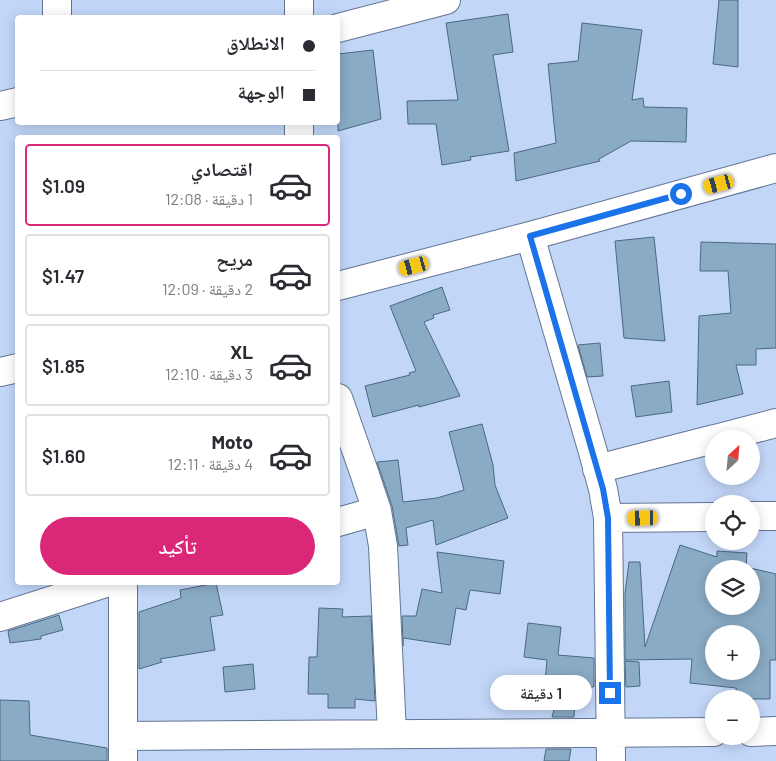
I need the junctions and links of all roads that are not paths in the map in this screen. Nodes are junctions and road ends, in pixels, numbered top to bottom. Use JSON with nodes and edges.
{"nodes":[{"id":1,"x":57,"y":0,"type":"edge"},
{"id":2,"x":299,"y":0,"type":"edge"},
{"id":3,"x":446,"y":0,"type":"edge"},
{"id":4,"x":57,"y":15,"type":"edge"},
{"id":5,"x":299,"y":15,"type":"edge"},
{"id":6,"x":340,"y":27,"type":"edge"},
{"id":7,"x":15,"y":103,"type":"edge"},
{"id":8,"x":0,"y":106,"type":"edge"},
{"id":9,"x":776,"y":168,"type":"edge"},
{"id":10,"x":530,"y":236,"type":"junction"},
{"id":11,"x":340,"y":285,"type":"edge"},
{"id":12,"x":15,"y":369,"type":"edge"},
{"id":13,"x":0,"y":372,"type":"edge"},
{"id":14,"x":340,"y":404,"type":"edge"},
{"id":15,"x":776,"y":423,"type":"edge"},
{"id":16,"x":749,"y":430,"type":"edge"},
{"id":17,"x":705,"y":441,"type":"edge"},
{"id":18,"x":597,"y":469,"type":"junction"},
{"id":19,"x":376,"y":511,"type":"junction"},
{"id":20,"x":760,"y":516,"type":"edge"},
{"id":21,"x":776,"y":516,"type":"edge"},
{"id":22,"x":705,"y":517,"type":"edge"},
{"id":23,"x":608,"y":518,"type":"junction"},
{"id":24,"x":340,"y":521,"type":"edge"},
{"id":25,"x":99,"y":585,"type":"edge"},
{"id":26,"x":123,"y":585,"type":"edge"},
{"id":27,"x":0,"y":617,"type":"edge"},
{"id":28,"x":776,"y":731,"type":"edge"},
{"id":29,"x":611,"y":732,"type":"junction"},
{"id":30,"x":705,"y":732,"type":"edge"},
{"id":31,"x":760,"y":732,"type":"edge"},
{"id":32,"x":392,"y":733,"type":"junction"},
{"id":33,"x":123,"y":748,"type":"edge"},
{"id":34,"x":611,"y":761,"type":"edge"}],
"edges":[{"from":1,"to":4,"type":"street"},
{"from":2,"to":5,"type":"street"},
{"from":3,"to":6,"type":"street"},
{"from":7,"to":8,"type":"street"},
{"from":9,"to":10,"type":"street"},
{"from":10,"to":11,"type":"street"},
{"from":10,"to":18,"type":"street"},
{"from":12,"to":13,"type":"street"},
{"from":14,"to":19,"type":"street"},
{"from":15,"to":16,"type":"street"},
{"from":17,"to":18,"type":"street"},
{"from":18,"to":23,"type":"street"},
{"from":19,"to":24,"type":"street"},
{"from":19,"to":32,"type":"street"},
{"from":20,"to":21,"type":"street"},
{"from":22,"to":23,"type":"street"},
{"from":23,"to":29,"type":"street"},
{"from":25,"to":27,"type":"street"},
{"from":26,"to":33,"type":"street"},
{"from":28,"to":31,"type":"street"},
{"from":29,"to":30,"type":"street"},
{"from":29,"to":32,"type":"street"},
{"from":29,"to":34,"type":"street"},
{"from":32,"to":33,"type":"street"}]}
